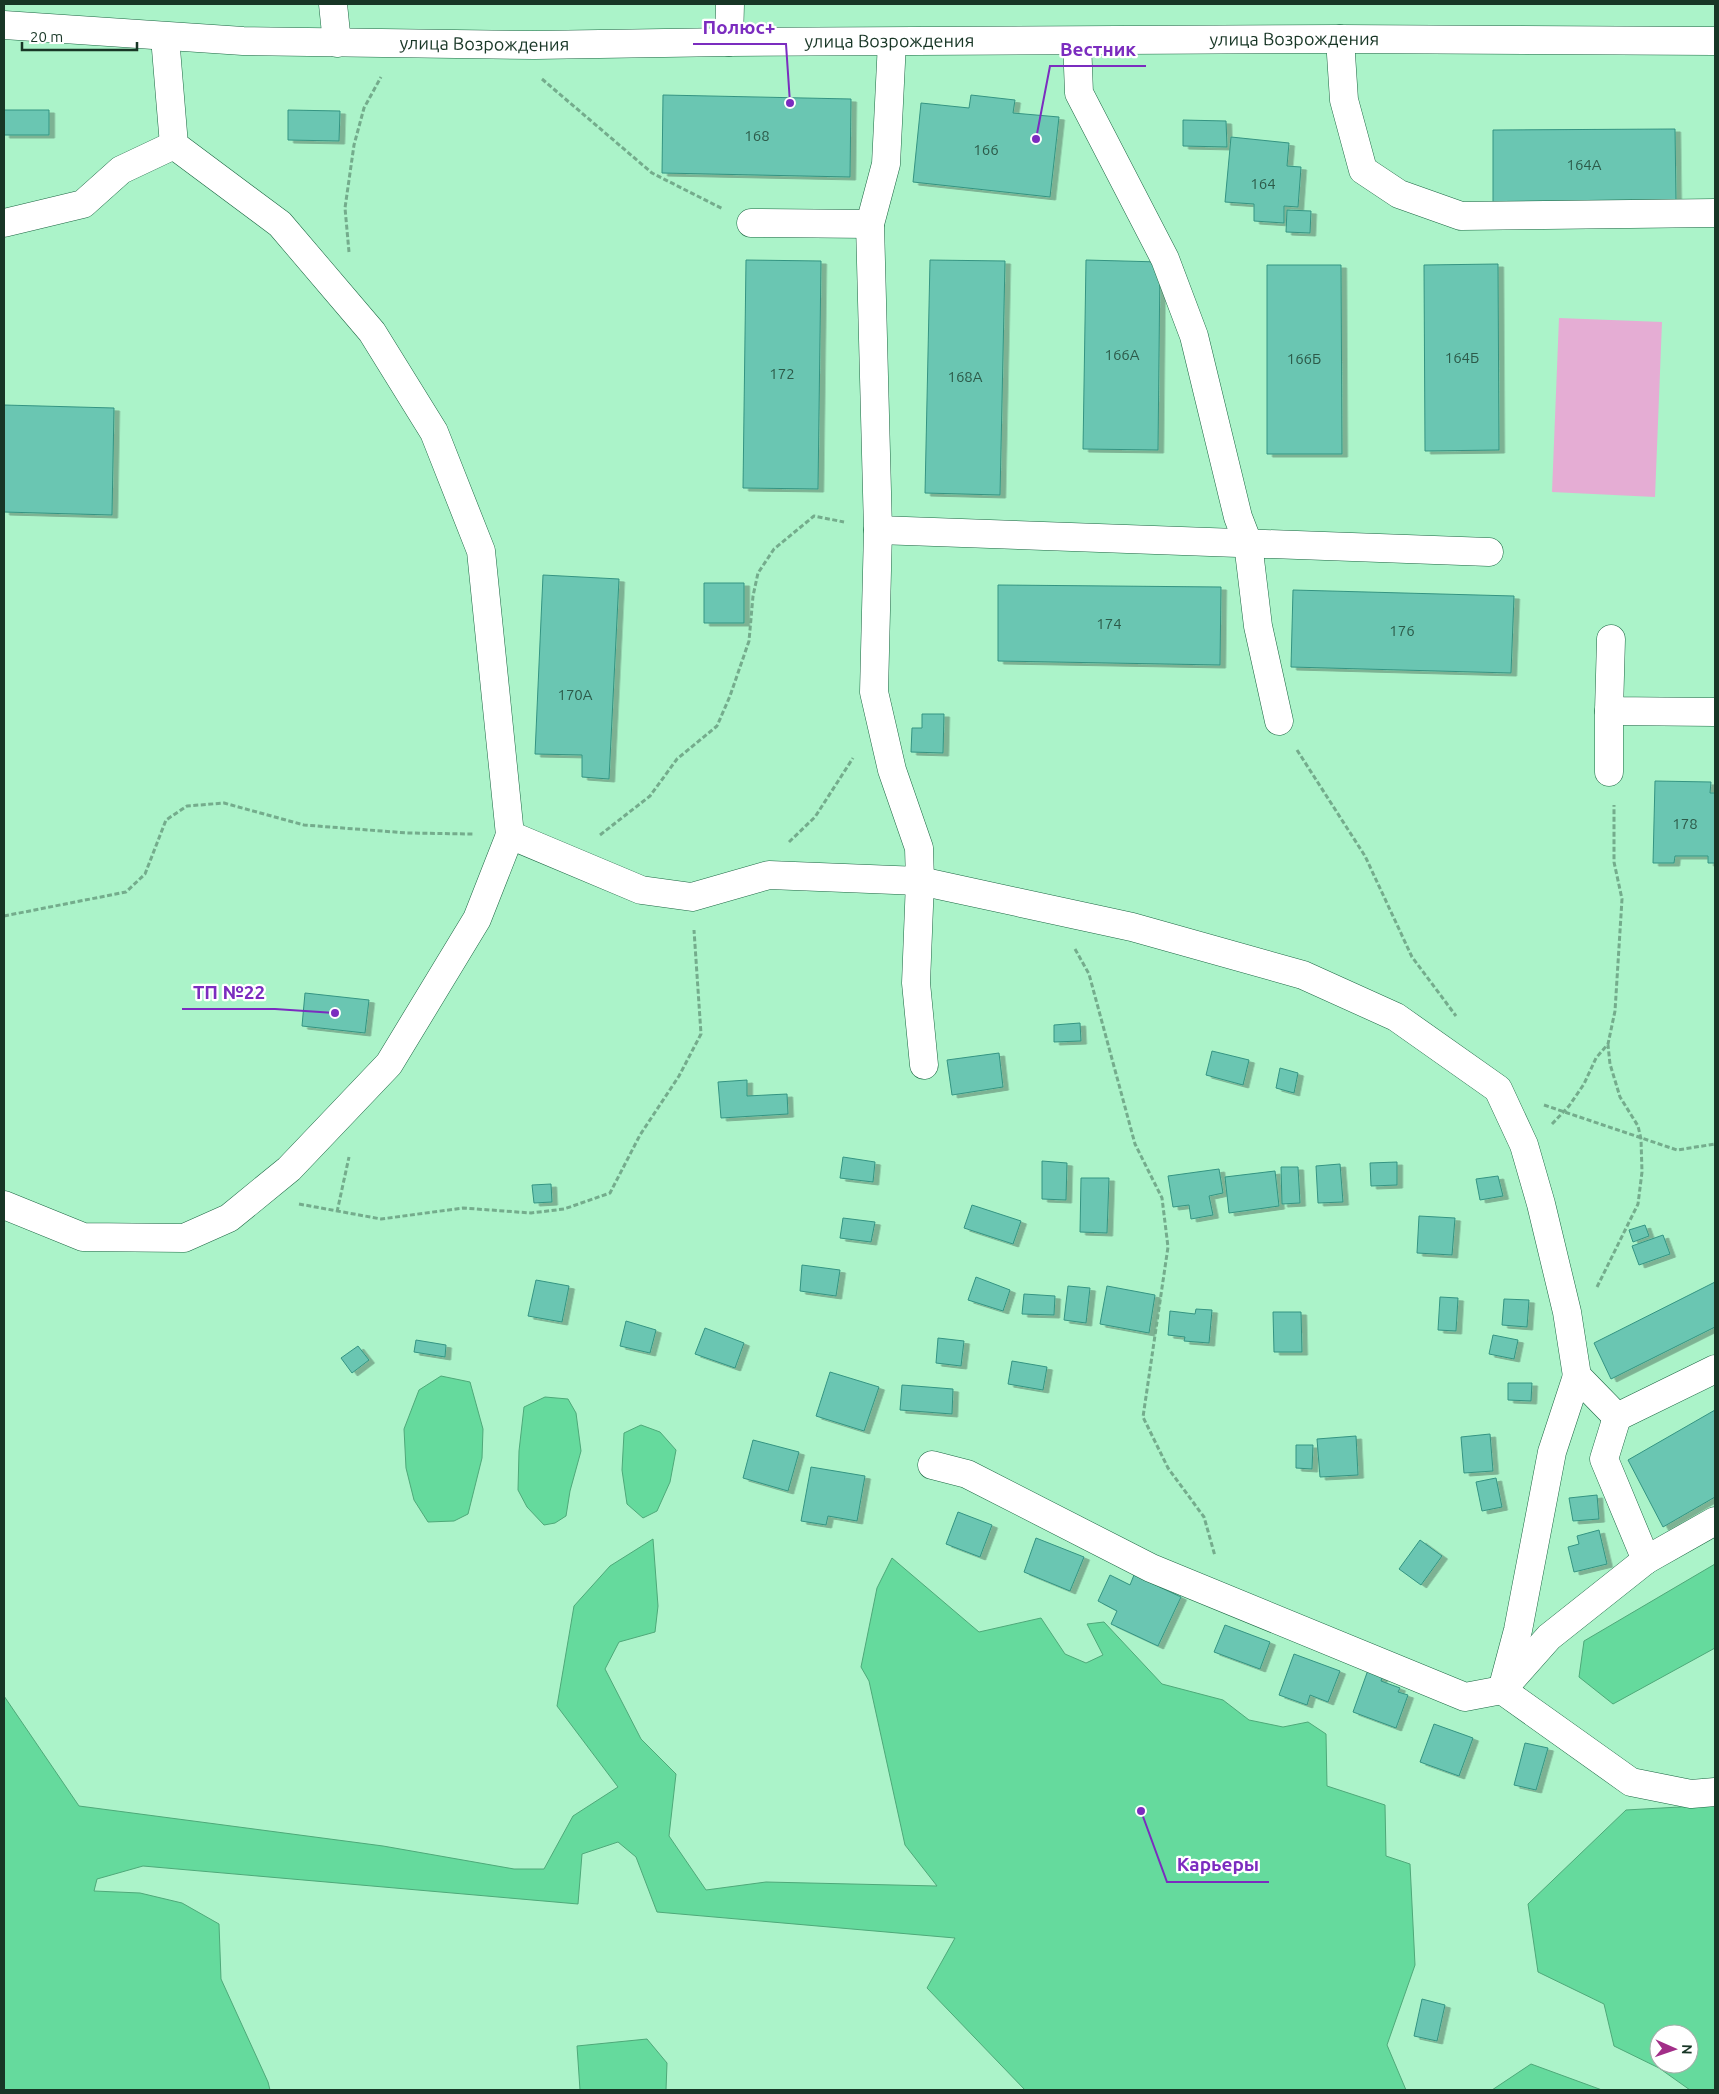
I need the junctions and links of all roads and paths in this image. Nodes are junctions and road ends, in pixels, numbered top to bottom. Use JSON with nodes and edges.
{"nodes":[{"id":1,"x":333,"y":4,"type":"edge"},
{"id":2,"x":730,"y":4,"type":"edge"},
{"id":3,"x":4,"y":25,"type":"edge"},
{"id":4,"x":165,"y":37,"type":"junction"},
{"id":5,"x":1340,"y":39,"type":"junction"},
{"id":6,"x":1077,"y":41,"type":"junction"},
{"id":7,"x":1715,"y":41,"type":"edge"},
{"id":8,"x":729,"y":42,"type":"junction"},
{"id":9,"x":892,"y":42,"type":"junction"},
{"id":10,"x":337,"y":43,"type":"junction"},
{"id":11,"x":401,"y":44,"type":"junction"},
{"id":12,"x":536,"y":45,"type":"junction"},
{"id":13,"x":174,"y":145,"type":"junction"},
{"id":14,"x":1715,"y":212,"type":"edge"},
{"id":15,"x":4,"y":223,"type":"edge"},
{"id":16,"x":751,"y":223,"type":"joint"},
{"id":17,"x":870,"y":224,"type":"junction"},
{"id":18,"x":350,"y":256,"type":"dead end"},
{"id":19,"x":878,"y":530,"type":"junction"},
{"id":20,"x":1248,"y":544,"type":"junction"},
{"id":21,"x":1489,"y":552,"type":"dead end"},
{"id":22,"x":1611,"y":639,"type":"dead end"},
{"id":23,"x":1609,"y":711,"type":"junction"},
{"id":24,"x":1715,"y":712,"type":"edge"},
{"id":25,"x":880,"y":716,"type":"junction"},
{"id":26,"x":1279,"y":721,"type":"joint"},
{"id":27,"x":1609,"y":772,"type":"joint"},
{"id":28,"x":510,"y":835,"type":"junction"},
{"id":29,"x":568,"y":860,"type":"junction"},
{"id":30,"x":768,"y":875,"type":"junction"},
{"id":31,"x":920,"y":881,"type":"junction"},
{"id":32,"x":692,"y":897,"type":"junction"},
{"id":33,"x":1053,"y":910,"type":"junction"},
{"id":34,"x":4,"y":916,"type":"edge"},
{"id":35,"x":1459,"y":1020,"type":"dead end"},
{"id":36,"x":1608,"y":1044,"type":"junction"},
{"id":37,"x":924,"y":1065,"type":"dead end"},
{"id":38,"x":1498,"y":1088,"type":"junction"},
{"id":39,"x":1564,"y":1112,"type":"junction"},
{"id":40,"x":1641,"y":1139,"type":"junction"},
{"id":41,"x":1715,"y":1144,"type":"edge"},
{"id":42,"x":1526,"y":1152,"type":"junction"},
{"id":43,"x":256,"y":1196,"type":"junction"},
{"id":44,"x":4,"y":1205,"type":"edge"},
{"id":45,"x":1570,"y":1330,"type":"junction"},
{"id":46,"x":1715,"y":1369,"type":"edge"},
{"id":47,"x":1578,"y":1376,"type":"junction"},
{"id":48,"x":1617,"y":1417,"type":"junction"},
{"id":49,"x":932,"y":1464,"type":"dead end"},
{"id":50,"x":1715,"y":1521,"type":"edge"},
{"id":51,"x":1646,"y":1560,"type":"junction"},
{"id":52,"x":1223,"y":1598,"type":"junction"},
{"id":53,"x":1502,"y":1690,"type":"junction"},
{"id":54,"x":1715,"y":1792,"type":"edge"}],
"edges":[{"from":1,"to":10,"type":"street"},
{"from":2,"to":8,"type":"street"},
{"from":3,"to":4,"type":"street","name":"улица Возрождения"},
{"from":4,"to":10,"type":"street","name":"улица Возрождения"},
{"from":4,"to":13,"type":"street"},
{"from":5,"to":6,"type":"street","name":"улица Возрождения"},
{"from":5,"to":7,"type":"street","name":"улица Возрождения"},
{"from":5,"to":14,"type":"street"},
{"from":6,"to":9,"type":"street","name":"улица Возрождения"},
{"from":6,"to":20,"type":"street"},
{"from":8,"to":9,"type":"street","name":"улица Возрождения"},
{"from":8,"to":12,"type":"street","name":"улица Возрождения"},
{"from":9,"to":17,"type":"street"},
{"from":10,"to":11,"type":"street","name":"улица Возрождения"},
{"from":11,"to":12,"type":"street","name":"улица Возрождения"},
{"from":11,"to":18,"type":"path"},
{"from":12,"to":16,"type":"path"},
{"from":13,"to":15,"type":"street"},
{"from":13,"to":28,"type":"street"},
{"from":16,"to":17,"type":"street"},
{"from":17,"to":19,"type":"street"},
{"from":19,"to":20,"type":"street"},
{"from":19,"to":25,"type":"street"},
{"from":19,"to":29,"type":"path"},
{"from":20,"to":21,"type":"street"},
{"from":20,"to":26,"type":"street"},
{"from":22,"to":23,"type":"street"},
{"from":23,"to":24,"type":"street"},
{"from":23,"to":27,"type":"street"},
{"from":25,"to":30,"type":"path"},
{"from":25,"to":31,"type":"street"},
{"from":26,"to":35,"type":"path"},
{"from":27,"to":36,"type":"path"},
{"from":28,"to":29,"type":"street"},
{"from":28,"to":34,"type":"path"},
{"from":28,"to":43,"type":"street"},
{"from":29,"to":32,"type":"street"},
{"from":30,"to":31,"type":"street"},
{"from":30,"to":32,"type":"street"},
{"from":31,"to":33,"type":"street"},
{"from":31,"to":37,"type":"street"},
{"from":32,"to":43,"type":"path"},
{"from":33,"to":38,"type":"street"},
{"from":33,"to":52,"type":"path"},
{"from":36,"to":39,"type":"path"},
{"from":36,"to":40,"type":"path"},
{"from":38,"to":39,"type":"path"},
{"from":38,"to":42,"type":"street"},
{"from":39,"to":40,"type":"path"},
{"from":39,"to":42,"type":"path"},
{"from":40,"to":41,"type":"path"},
{"from":40,"to":45,"type":"path"},
{"from":42,"to":45,"type":"street"},
{"from":43,"to":44,"type":"street"},
{"from":45,"to":47,"type":"street"},
{"from":46,"to":48,"type":"street"},
{"from":47,"to":48,"type":"street"},
{"from":47,"to":53,"type":"street"},
{"from":48,"to":51,"type":"street"},
{"from":49,"to":52,"type":"street"},
{"from":50,"to":51,"type":"street"},
{"from":51,"to":53,"type":"street"},
{"from":52,"to":53,"type":"street"},
{"from":53,"to":54,"type":"street"}]}
